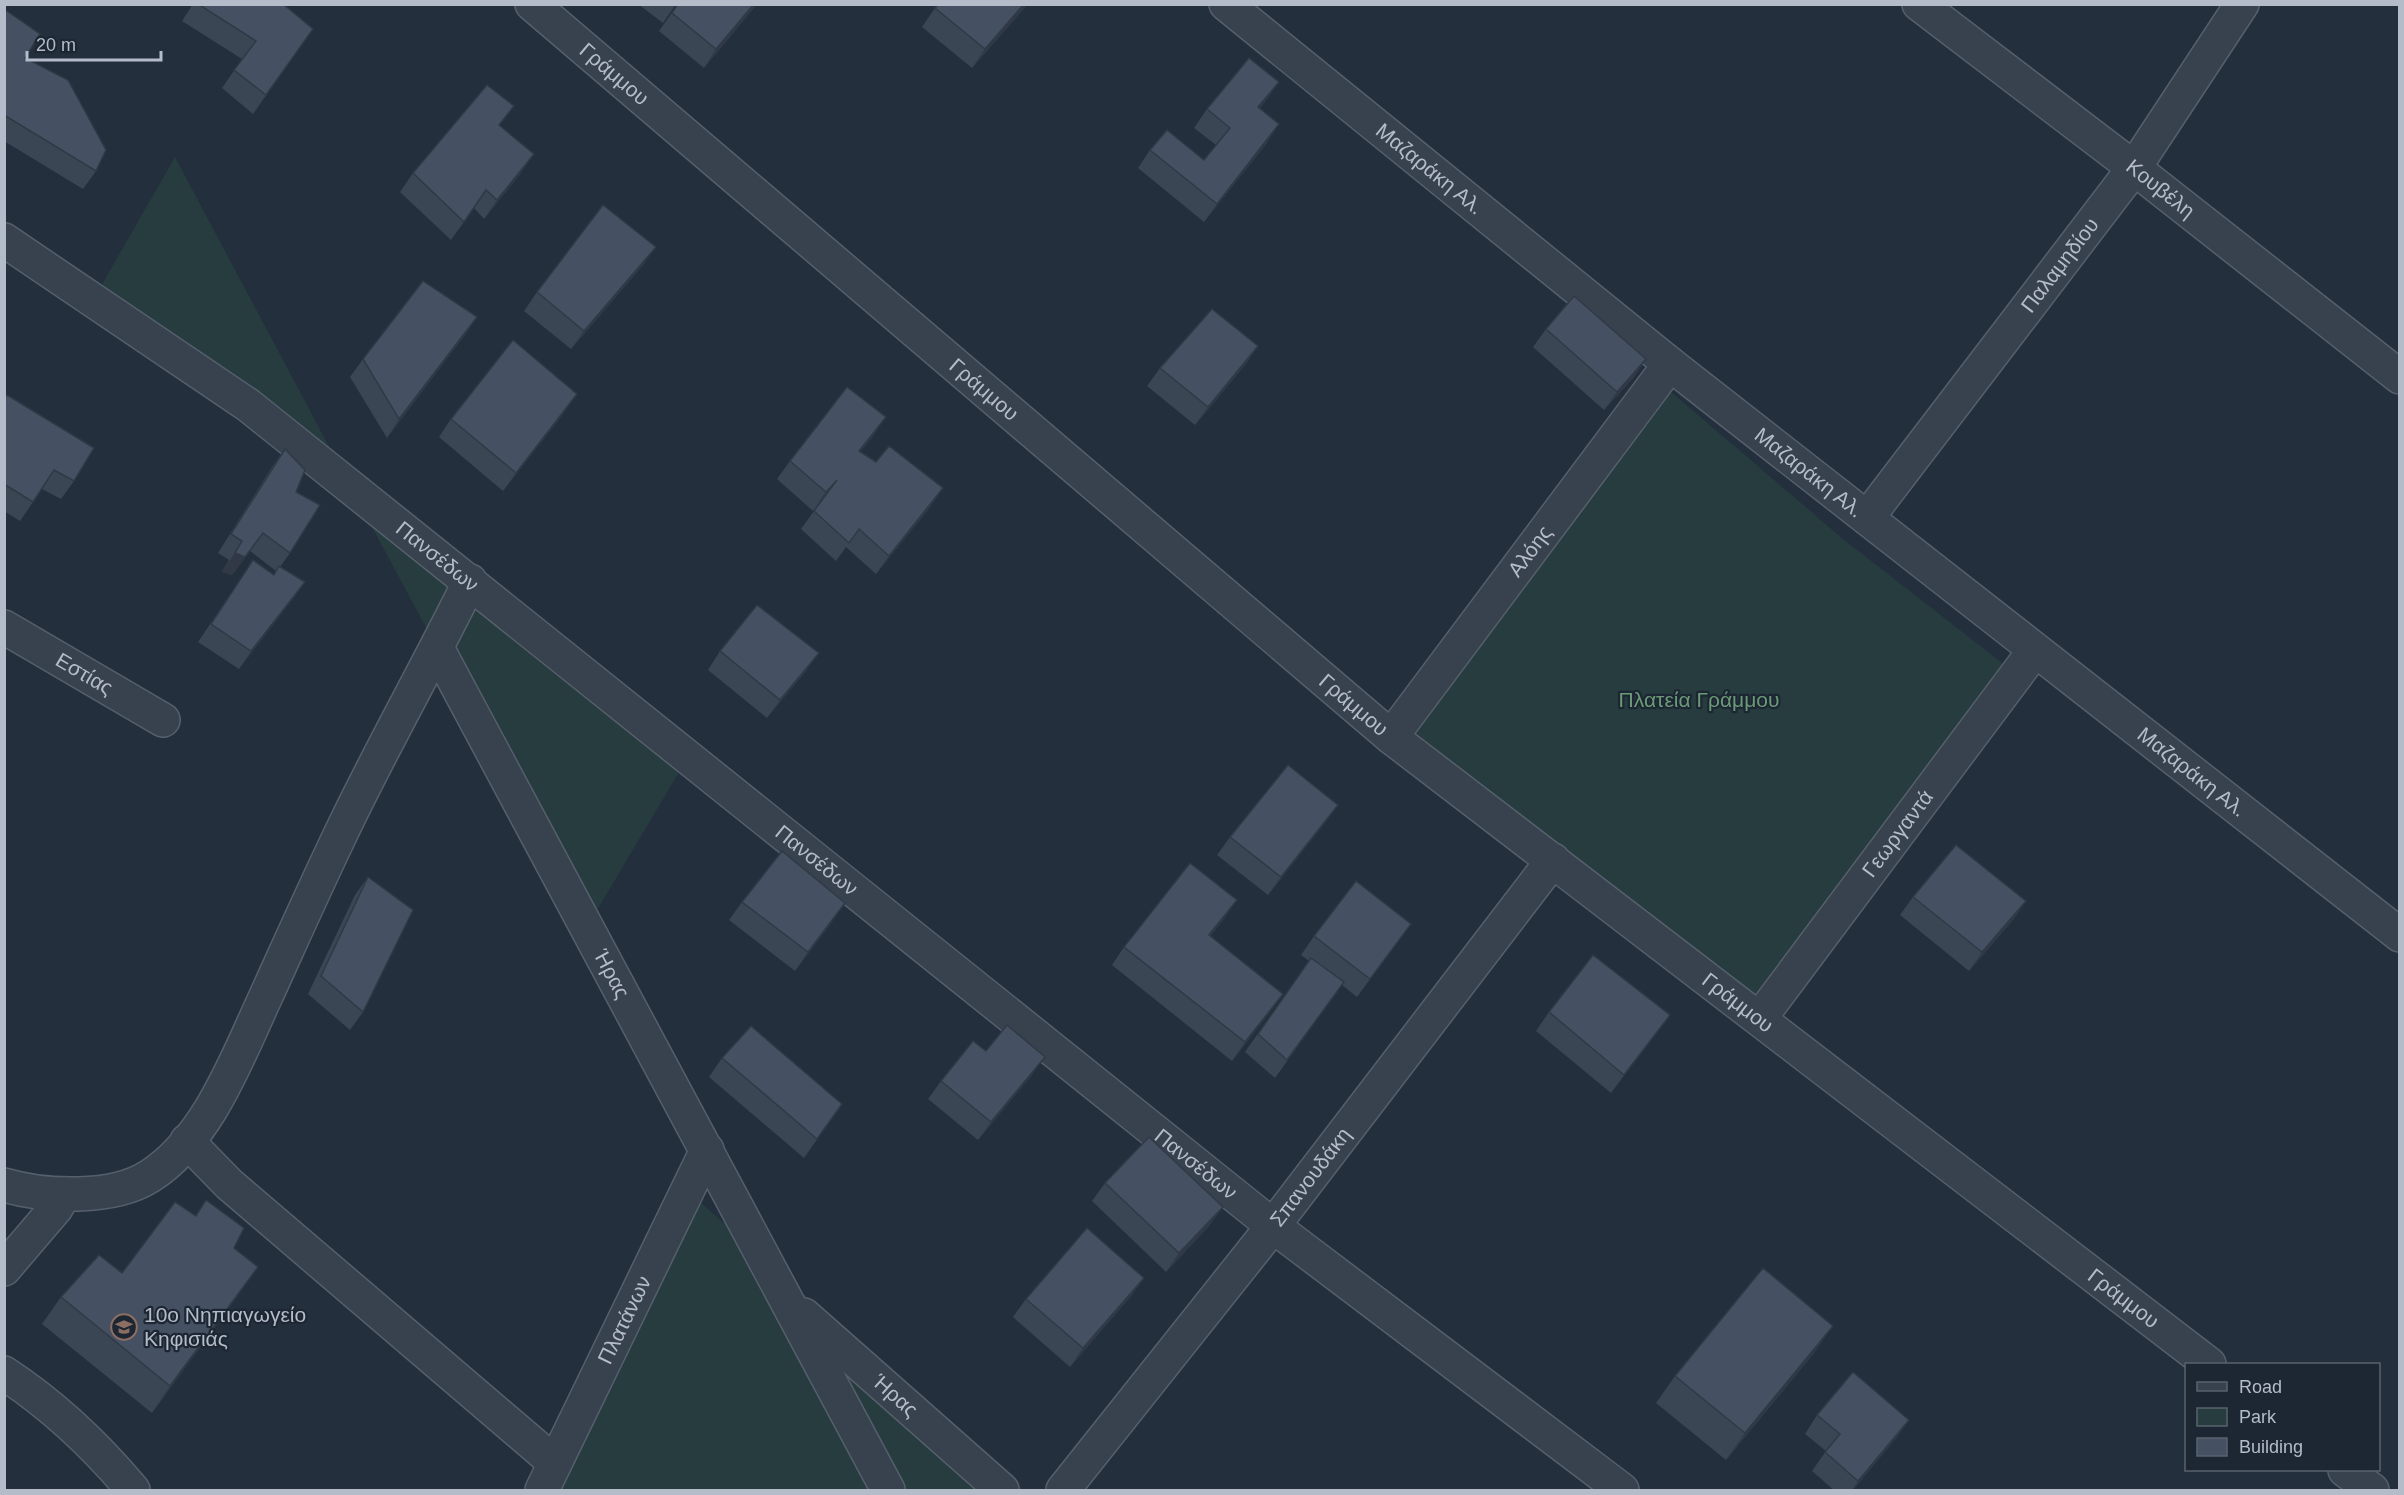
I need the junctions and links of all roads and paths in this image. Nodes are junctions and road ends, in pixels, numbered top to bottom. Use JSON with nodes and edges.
{"nodes":[{"id":1,"x":532,"y":4,"type":"edge"},
{"id":2,"x":1226,"y":4,"type":"edge"},
{"id":3,"x":1919,"y":4,"type":"edge"},
{"id":4,"x":2242,"y":4,"type":"edge"},
{"id":5,"x":2134,"y":168,"type":"junction"},
{"id":6,"x":4,"y":240,"type":"edge"},
{"id":7,"x":1670,"y":364,"type":"junction"},
{"id":8,"x":2400,"y":377,"type":"edge"},
{"id":9,"x":1867,"y":519,"type":"junction"},
{"id":10,"x":470,"y":581,"type":"junction"},
{"id":11,"x":4,"y":627,"type":"edge"},
{"id":12,"x":437,"y":648,"type":"junction"},
{"id":13,"x":2035,"y":650,"type":"junction"},
{"id":14,"x":163,"y":720,"type":"dead end"},
{"id":15,"x":1391,"y":737,"type":"junction"},
{"id":16,"x":1553,"y":860,"type":"junction"},
{"id":17,"x":2400,"y":935,"type":"edge"},
{"id":18,"x":1760,"y":1018,"type":"junction"},
{"id":19,"x":187,"y":1141,"type":"junction"},
{"id":20,"x":707,"y":1150,"type":"junction"},
{"id":21,"x":4,"y":1185,"type":"edge"},
{"id":22,"x":53,"y":1193,"type":"junction"},
{"id":23,"x":1273,"y":1226,"type":"junction"},
{"id":24,"x":4,"y":1269,"type":"edge"},
{"id":25,"x":788,"y":1300,"type":"junction"},
{"id":26,"x":2206,"y":1363,"type":"edge"},
{"id":27,"x":4,"y":1373,"type":"edge"},
{"id":28,"x":2346,"y":1471,"type":"edge"},
{"id":29,"x":548,"y":1476,"type":"edge"},
{"id":30,"x":133,"y":1491,"type":"edge"},
{"id":31,"x":888,"y":1491,"type":"edge"},
{"id":32,"x":1002,"y":1491,"type":"edge"},
{"id":33,"x":1063,"y":1491,"type":"edge"},
{"id":34,"x":1623,"y":1491,"type":"edge"},
{"id":35,"x":2372,"y":1491,"type":"edge"}],
"edges":[{"from":1,"to":15,"type":"street","name":"Γράμμου"},
{"from":2,"to":7,"type":"street","name":"Μαζαράκη Αλ."},
{"from":3,"to":5,"type":"street","name":"Κουβέλη"},
{"from":4,"to":5,"type":"street","name":"Παλαμηδίου"},
{"from":5,"to":8,"type":"street","name":"Κουβέλη"},
{"from":5,"to":9,"type":"street","name":"Παλαμηδίου"},
{"from":6,"to":10,"type":"street","name":"Πανσέδων"},
{"from":7,"to":9,"type":"street","name":"Μαζαράκη Αλ."},
{"from":7,"to":15,"type":"street","name":"Αλόης"},
{"from":9,"to":13,"type":"street","name":"Μαζαράκη Αλ."},
{"from":10,"to":12,"type":"street"},
{"from":10,"to":23,"type":"street","name":"Πανσέδων"},
{"from":11,"to":14,"type":"street","name":"Εστίας"},
{"from":12,"to":19,"type":"street"},
{"from":12,"to":20,"type":"street","name":"Ήρας"},
{"from":13,"to":17,"type":"street","name":"Μαζαράκη Αλ."},
{"from":13,"to":18,"type":"street","name":"Γεωργαντά"},
{"from":15,"to":16,"type":"street","name":"Γράμμου"},
{"from":16,"to":18,"type":"street","name":"Γράμμου"},
{"from":16,"to":23,"type":"street","name":"Σπανουδάκη"},
{"from":18,"to":26,"type":"street","name":"Γράμμου"},
{"from":19,"to":22,"type":"street"},
{"from":19,"to":29,"type":"street"},
{"from":20,"to":25,"type":"street","name":"Ήρας"},
{"from":20,"to":29,"type":"street","name":"Πλατάνων"},
{"from":21,"to":22,"type":"street"},
{"from":22,"to":24,"type":"street"},
{"from":23,"to":33,"type":"street","name":"Σπανουδάκη"},
{"from":23,"to":34,"type":"street","name":"Πανσέδων"},
{"from":25,"to":31,"type":"street","name":"Ήρας"},
{"from":25,"to":32,"type":"street","name":"Ήρας"},
{"from":27,"to":30,"type":"street"},
{"from":28,"to":35,"type":"street"}]}
